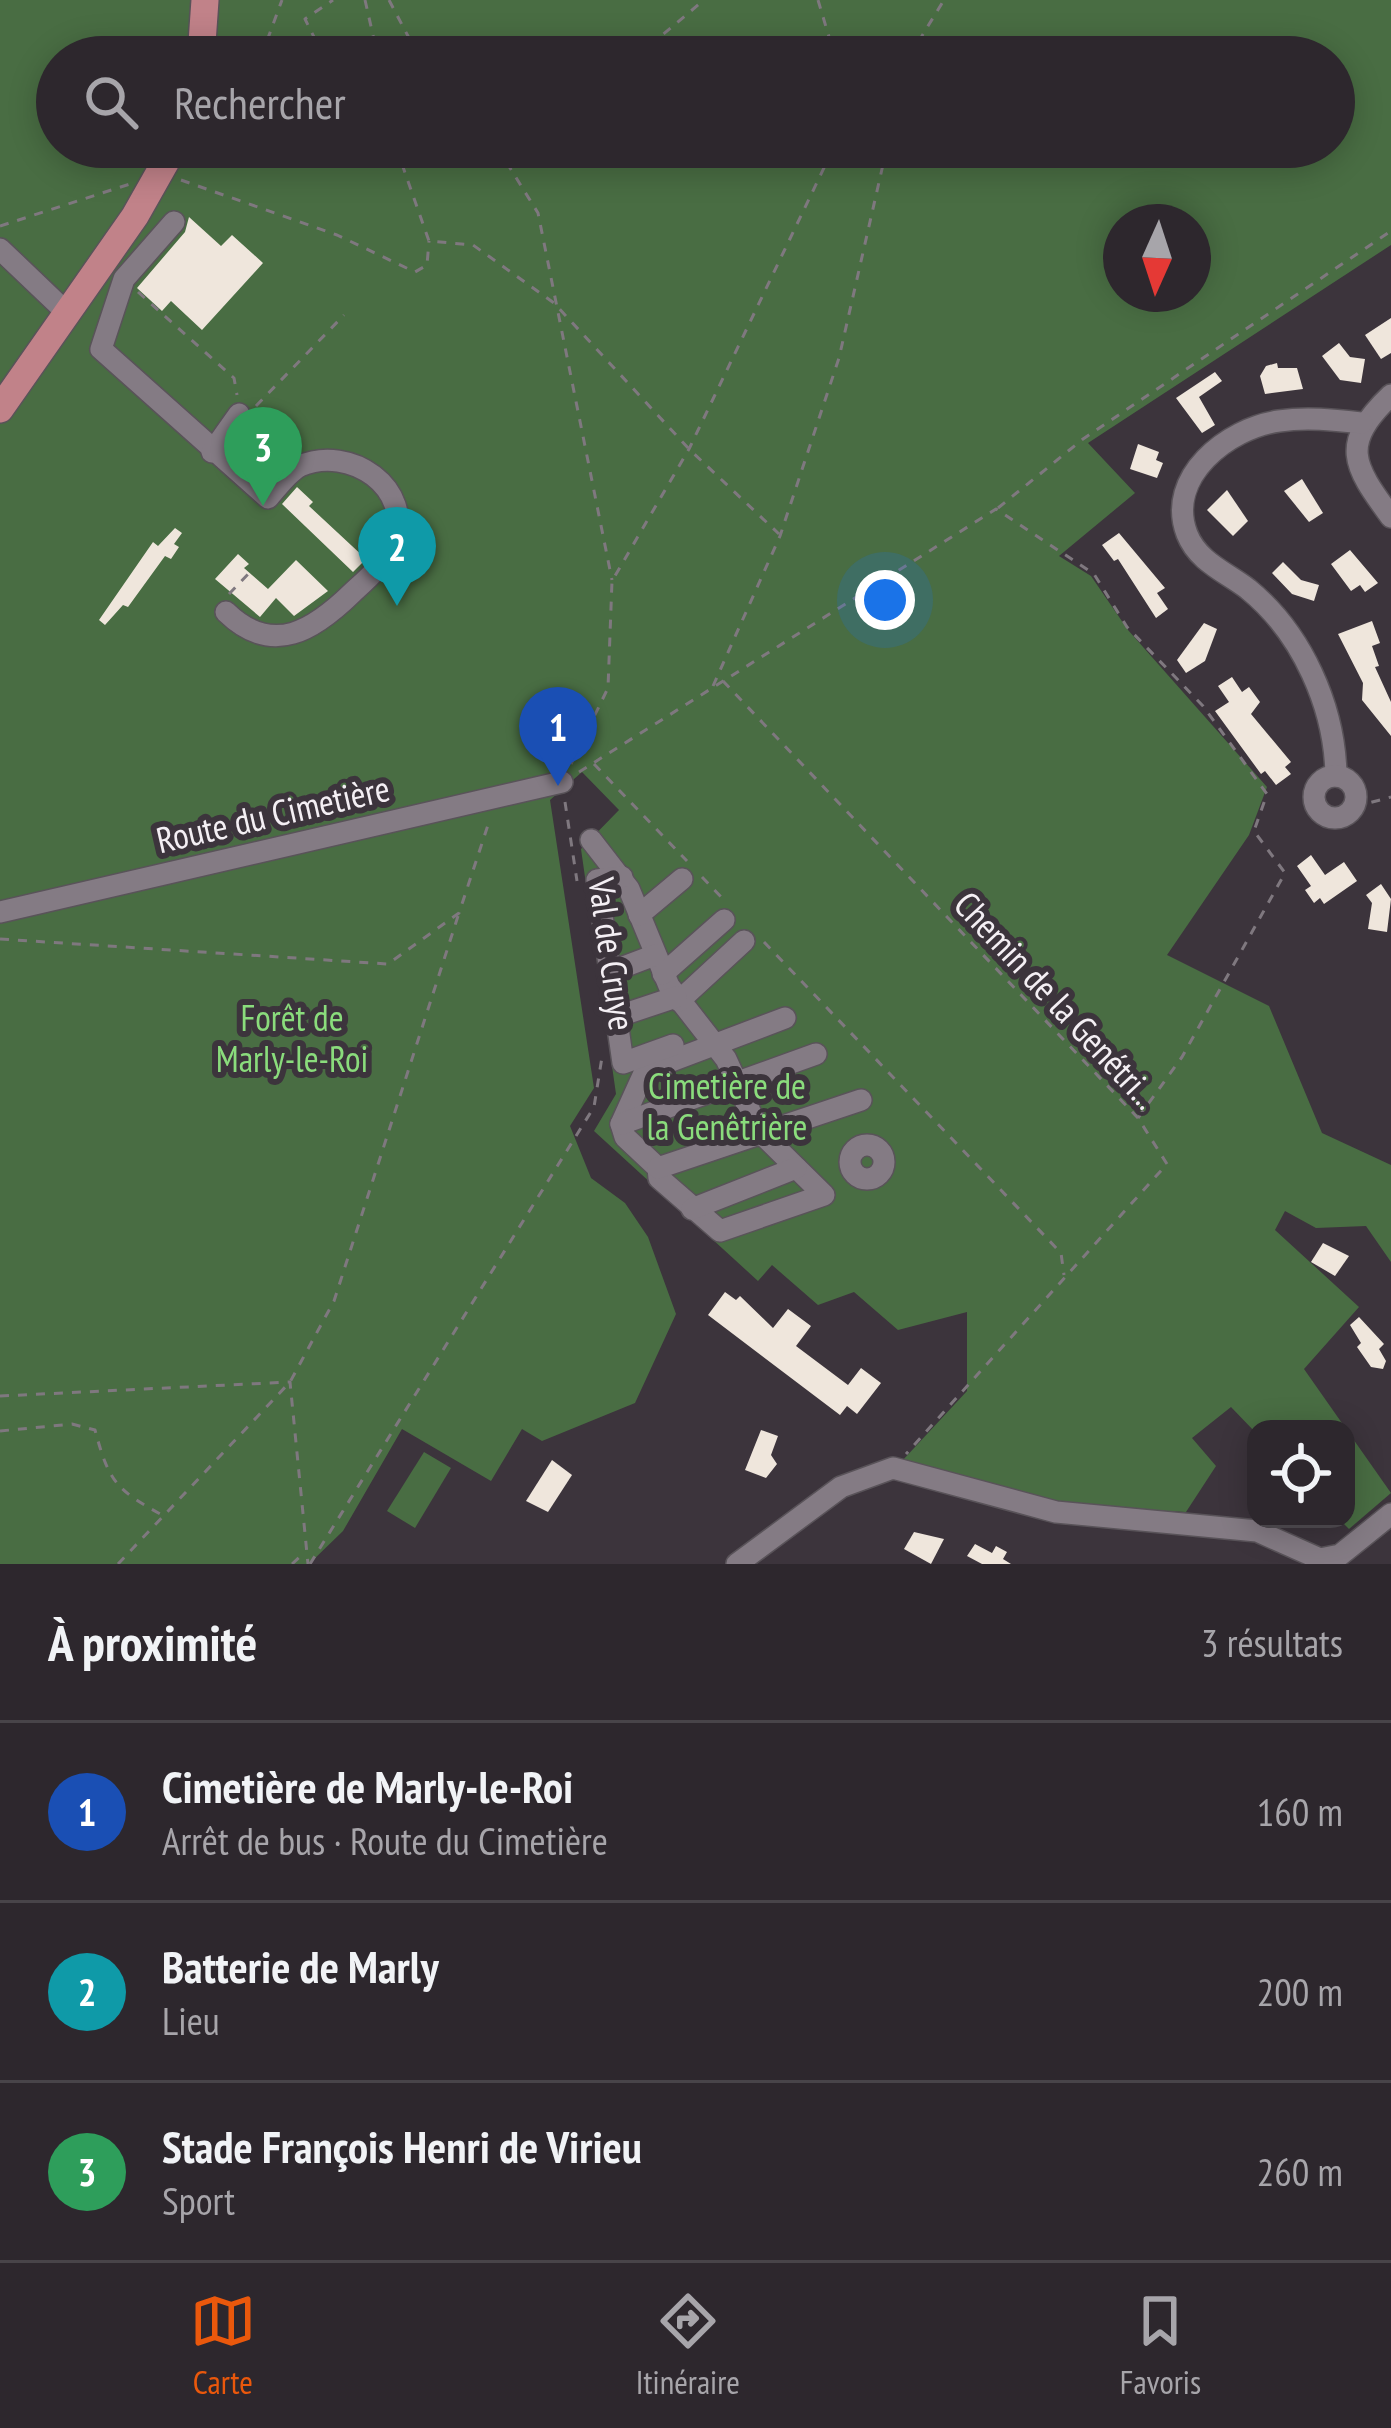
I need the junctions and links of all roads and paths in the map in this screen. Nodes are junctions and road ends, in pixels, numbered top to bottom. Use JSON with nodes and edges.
{"nodes":[{"id":1,"x":205,"y":0,"type":"edge"},
{"id":2,"x":282,"y":0,"type":"edge"},
{"id":3,"x":333,"y":0,"type":"edge"},
{"id":4,"x":365,"y":0,"type":"edge"},
{"id":5,"x":388,"y":0,"type":"edge"},
{"id":6,"x":704,"y":0,"type":"edge"},
{"id":7,"x":818,"y":0,"type":"edge"},
{"id":8,"x":944,"y":0,"type":"edge"},
{"id":9,"x":202,"y":36,"type":"edge"},
{"id":10,"x":269,"y":36,"type":"edge"},
{"id":11,"x":313,"y":36,"type":"edge"},
{"id":12,"x":373,"y":36,"type":"edge"},
{"id":13,"x":408,"y":36,"type":"edge"},
{"id":14,"x":661,"y":36,"type":"edge"},
{"id":15,"x":829,"y":36,"type":"edge"},
{"id":16,"x":923,"y":36,"type":"edge"},
{"id":17,"x":164,"y":168,"type":"edge"},
{"id":18,"x":178,"y":168,"type":"edge"},
{"id":19,"x":403,"y":168,"type":"edge"},
{"id":20,"x":510,"y":168,"type":"edge"},
{"id":21,"x":824,"y":168,"type":"edge"},
{"id":22,"x":882,"y":168,"type":"edge"},
{"id":23,"x":162,"y":173,"type":"junction"},
{"id":24,"x":174,"y":222,"type":"dead end"},
{"id":25,"x":0,"y":226,"type":"edge"},
{"id":26,"x":1391,"y":231,"type":"edge"},
{"id":27,"x":429,"y":241,"type":"junction"},
{"id":28,"x":0,"y":248,"type":"edge"},
{"id":29,"x":124,"y":278,"type":"junction"},
{"id":30,"x":554,"y":303,"type":"junction"},
{"id":31,"x":66,"y":312,"type":"junction"},
{"id":32,"x":344,"y":315,"type":"dead end"},
{"id":33,"x":1391,"y":395,"type":"edge"},
{"id":34,"x":0,"y":410,"type":"edge"},
{"id":35,"x":238,"y":414,"type":"junction"},
{"id":36,"x":1362,"y":423,"type":"junction"},
{"id":37,"x":689,"y":449,"type":"junction"},
{"id":38,"x":212,"y":452,"type":"junction"},
{"id":39,"x":996,"y":509,"type":"junction"},
{"id":40,"x":1391,"y":517,"type":"edge"},
{"id":41,"x":780,"y":536,"type":"junction"},
{"id":42,"x":253,"y":569,"type":"dead end"},
{"id":43,"x":612,"y":581,"type":"junction"},
{"id":44,"x":226,"y":612,"type":"joint"},
{"id":45,"x":723,"y":681,"type":"junction"},
{"id":46,"x":712,"y":688,"type":"junction"},
{"id":47,"x":592,"y":763,"type":"junction"},
{"id":48,"x":1336,"y":776,"type":"junction"},
{"id":49,"x":562,"y":782,"type":"junction"},
{"id":50,"x":499,"y":795,"type":"junction"},
{"id":51,"x":1391,"y":797,"type":"edge"},
{"id":52,"x":1354,"y":807,"type":"junction"},
{"id":53,"x":591,"y":840,"type":"dead end"},
{"id":54,"x":622,"y":877,"type":"junction"},
{"id":55,"x":682,"y":879,"type":"dead end"},
{"id":56,"x":579,"y":894,"type":"dead end"},
{"id":57,"x":0,"y":912,"type":"edge"},
{"id":58,"x":459,"y":913,"type":"junction"},
{"id":59,"x":639,"y":915,"type":"junction"},
{"id":60,"x":731,"y":918,"type":"joint"},
{"id":61,"x":749,"y":936,"type":"joint"},
{"id":62,"x":0,"y":939,"type":"edge"},
{"id":63,"x":659,"y":964,"type":"junction"},
{"id":64,"x":610,"y":972,"type":"junction"},
{"id":65,"x":677,"y":999,"type":"junction"},
{"id":66,"x":616,"y":1016,"type":"junction"},
{"id":67,"x":785,"y":1018,"type":"dead end"},
{"id":68,"x":710,"y":1039,"type":"junction"},
{"id":69,"x":602,"y":1050,"type":"dead end"},
{"id":70,"x":816,"y":1054,"type":"dead end"},
{"id":71,"x":738,"y":1082,"type":"junction"},
{"id":72,"x":861,"y":1100,"type":"dead end"},
{"id":73,"x":1138,"y":1118,"type":"junction"},
{"id":74,"x":621,"y":1124,"type":"junction"},
{"id":75,"x":759,"y":1131,"type":"junction"},
{"id":76,"x":658,"y":1168,"type":"junction"},
{"id":77,"x":796,"y":1168,"type":"junction"},
{"id":78,"x":853,"y":1173,"type":"dead end"},
{"id":79,"x":824,"y":1195,"type":"junction"},
{"id":80,"x":692,"y":1209,"type":"junction"},
{"id":81,"x":1064,"y":1278,"type":"junction"},
{"id":82,"x":290,"y":1382,"type":"junction"},
{"id":83,"x":0,"y":1396,"type":"edge"},
{"id":84,"x":0,"y":1431,"type":"edge"},
{"id":85,"x":893,"y":1468,"type":"junction"},
{"id":86,"x":1391,"y":1514,"type":"edge"},
{"id":87,"x":165,"y":1517,"type":"junction"},
{"id":88,"x":1291,"y":1547,"type":"junction"},
{"id":89,"x":307,"y":1550,"type":"junction"},
{"id":90,"x":118,"y":1564,"type":"edge"},
{"id":91,"x":292,"y":1564,"type":"edge"},
{"id":92,"x":309,"y":1564,"type":"edge"},
{"id":93,"x":737,"y":1564,"type":"edge"},
{"id":94,"x":1270,"y":1564,"type":"edge"}],
"edges":[{"from":1,"to":9,"type":"main road"},
{"from":2,"to":10,"type":"path"},
{"from":3,"to":11,"type":"path"},
{"from":4,"to":12,"type":"path"},
{"from":5,"to":13,"type":"path"},
{"from":6,"to":14,"type":"path"},
{"from":7,"to":15,"type":"path"},
{"from":8,"to":16,"type":"path"},
{"from":17,"to":23,"type":"main road"},
{"from":18,"to":23,"type":"path"},
{"from":19,"to":27,"type":"path"},
{"from":20,"to":30,"type":"path"},
{"from":21,"to":37,"type":"path"},
{"from":22,"to":41,"type":"path"},
{"from":23,"to":25,"type":"path"},
{"from":23,"to":27,"type":"path"},
{"from":23,"to":31,"type":"main road"},
{"from":24,"to":29,"type":"street"},
{"from":26,"to":39,"type":"path"},
{"from":27,"to":30,"type":"path"},
{"from":28,"to":31,"type":"street"},
{"from":29,"to":35,"type":"path"},
{"from":29,"to":38,"type":"street"},
{"from":30,"to":37,"type":"path"},
{"from":30,"to":43,"type":"path"},
{"from":31,"to":34,"type":"main road"},
{"from":32,"to":35,"type":"path"},
{"from":33,"to":36,"type":"street"},
{"from":35,"to":38,"type":"street"},
{"from":36,"to":40,"type":"street"},
{"from":36,"to":48,"type":"street"},
{"from":37,"to":41,"type":"path"},
{"from":37,"to":43,"type":"path"},
{"from":38,"to":44,"type":"street"},
{"from":39,"to":45,"type":"path"},
{"from":39,"to":73,"type":"path"},
{"from":41,"to":46,"type":"path"},
{"from":42,"to":44,"type":"path"},
{"from":43,"to":49,"type":"path"},
{"from":45,"to":46,"type":"path"},
{"from":45,"to":73,"type":"path","name":"Chemin de la Genétri..."},
{"from":46,"to":47,"type":"path"},
{"from":47,"to":49,"type":"path"},
{"from":47,"to":60,"type":"path"},
{"from":48,"to":52,"type":"street"},
{"from":48,"to":52,"type":"street"},
{"from":49,"to":50,"type":"street","name":"Route du Cimetière"},
{"from":49,"to":56,"type":"path","name":"Val de Cruye"},
{"from":50,"to":57,"type":"street","name":"Route du Cimetière"},
{"from":50,"to":58,"type":"path"},
{"from":51,"to":52,"type":"path"},
{"from":53,"to":54,"type":"street"},
{"from":54,"to":59,"type":"street"},
{"from":54,"to":64,"type":"street"},
{"from":55,"to":59,"type":"street"},
{"from":58,"to":62,"type":"path"},
{"from":58,"to":82,"type":"path"},
{"from":59,"to":63,"type":"street"},
{"from":60,"to":63,"type":"street"},
{"from":61,"to":65,"type":"street"},
{"from":61,"to":81,"type":"path"},
{"from":63,"to":64,"type":"street"},
{"from":63,"to":65,"type":"street"},
{"from":64,"to":66,"type":"street"},
{"from":65,"to":66,"type":"street"},
{"from":65,"to":68,"type":"street"},
{"from":66,"to":68,"type":"street"},
{"from":67,"to":68,"type":"street"},
{"from":68,"to":71,"type":"street"},
{"from":68,"to":74,"type":"street"},
{"from":69,"to":92,"type":"path","name":"Val de Cruye"},
{"from":70,"to":71,"type":"street"},
{"from":71,"to":74,"type":"street"},
{"from":71,"to":75,"type":"street"},
{"from":72,"to":75,"type":"street"},
{"from":73,"to":81,"type":"path","name":"Chemin de la Genétri..."},
{"from":74,"to":76,"type":"street"},
{"from":75,"to":76,"type":"street"},
{"from":75,"to":77,"type":"street"},
{"from":76,"to":80,"type":"street"},
{"from":77,"to":79,"type":"street"},
{"from":77,"to":80,"type":"street"},
{"from":78,"to":79,"type":"street"},
{"from":79,"to":80,"type":"street"},
{"from":81,"to":85,"type":"path","name":"Chemin de la Genétri..."},
{"from":82,"to":83,"type":"path"},
{"from":82,"to":87,"type":"path"},
{"from":82,"to":89,"type":"path"},
{"from":84,"to":87,"type":"path"},
{"from":85,"to":88,"type":"street"},
{"from":85,"to":93,"type":"street"},
{"from":86,"to":88,"type":"street"},
{"from":87,"to":90,"type":"path"},
{"from":88,"to":94,"type":"street"},
{"from":89,"to":91,"type":"path"},
{"from":89,"to":92,"type":"path"}]}
